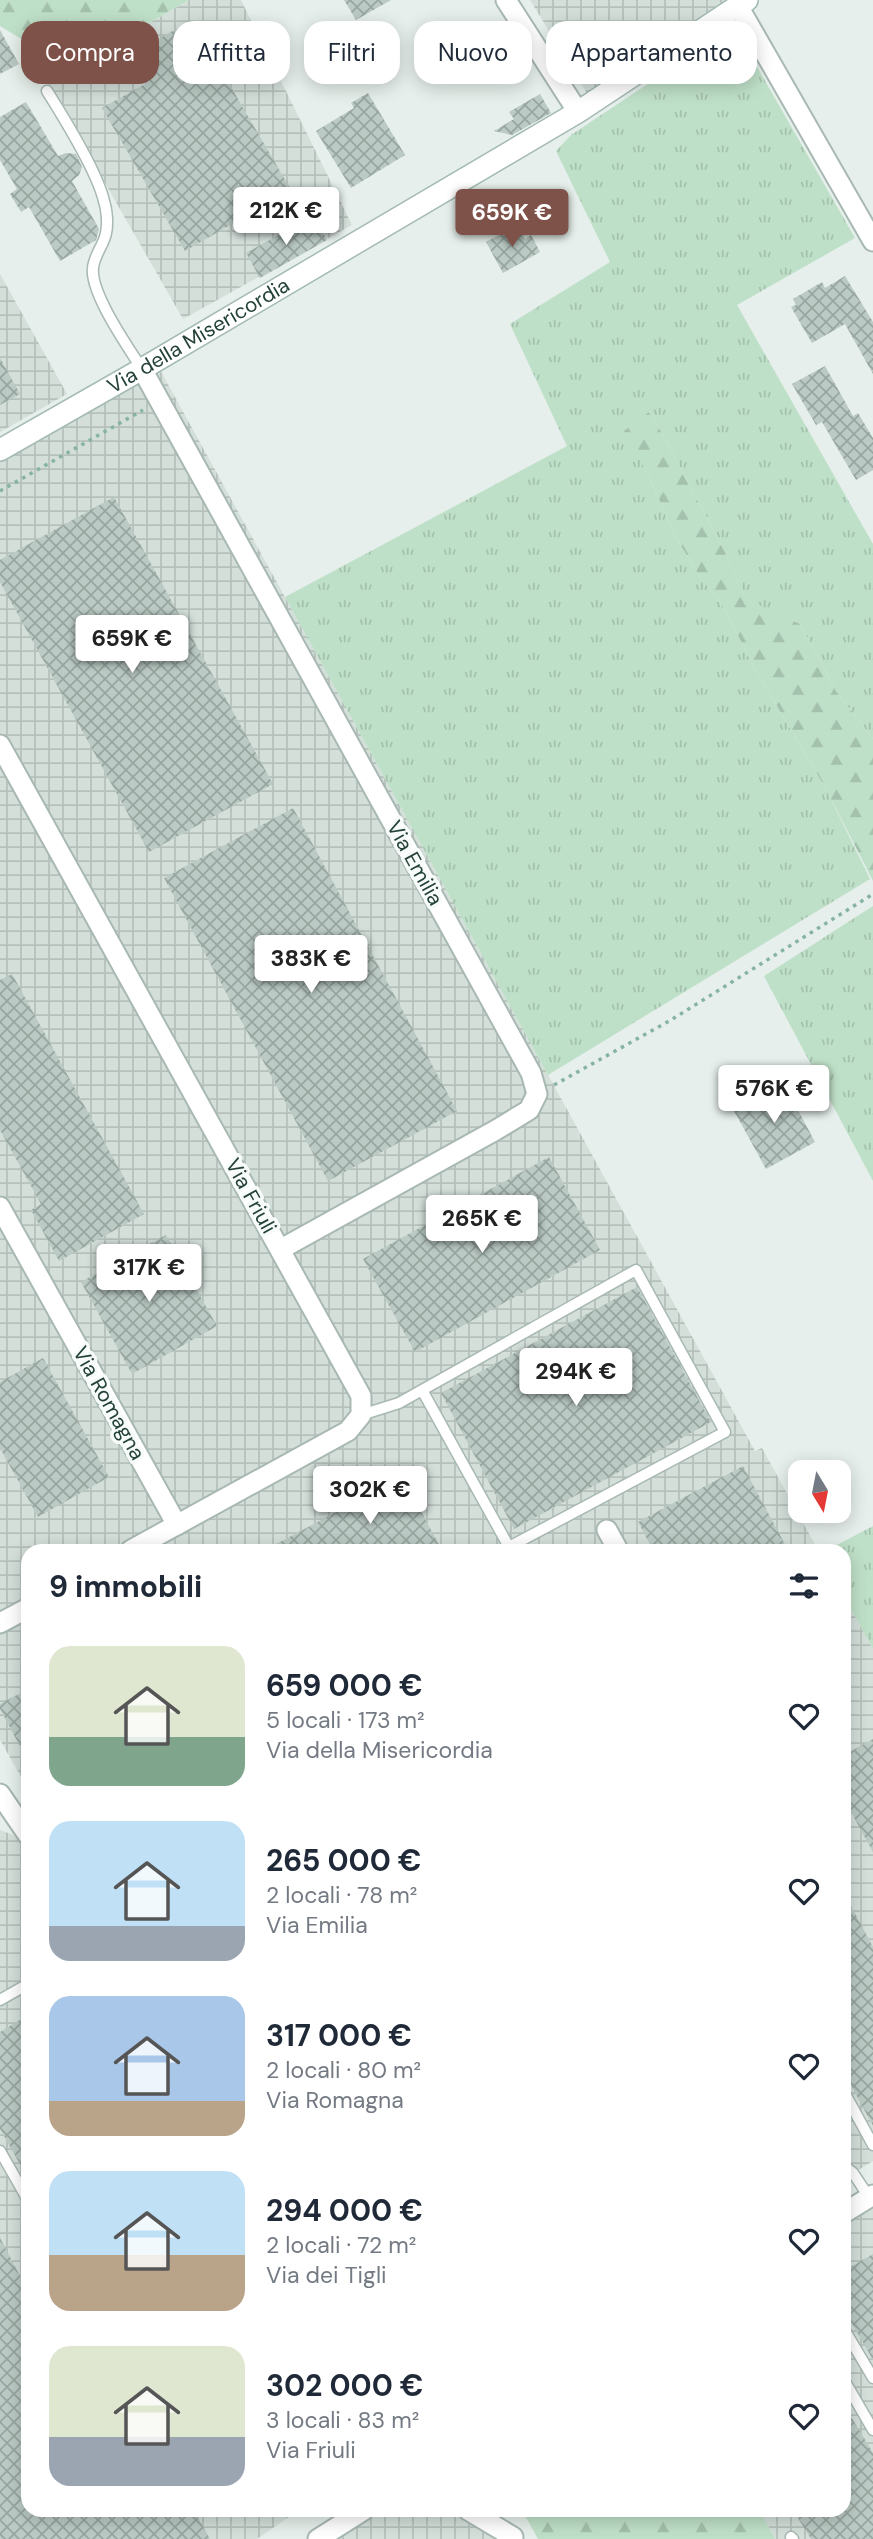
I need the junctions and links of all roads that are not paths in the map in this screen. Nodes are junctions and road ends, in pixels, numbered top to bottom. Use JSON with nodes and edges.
{"nodes":[{"id":1,"x":506,"y":0,"type":"edge"},
{"id":2,"x":742,"y":3,"type":"edge"},
{"id":3,"x":47,"y":91,"type":"dead end"},
{"id":4,"x":578,"y":112,"type":"junction"},
{"id":5,"x":873,"y":241,"type":"edge"},
{"id":6,"x":142,"y":369,"type":"junction"},
{"id":7,"x":0,"y":450,"type":"edge"},
{"id":8,"x":0,"y":745,"type":"edge"},
{"id":9,"x":0,"y":1207,"type":"edge"},
{"id":10,"x":281,"y":1249,"type":"junction"},
{"id":11,"x":422,"y":1390,"type":"junction"},
{"id":12,"x":361,"y":1415,"type":"junction"},
{"id":13,"x":177,"y":1525,"type":"junction"},
{"id":14,"x":607,"y":1530,"type":"dead end"},
{"id":15,"x":142,"y":1544,"type":"edge"},
{"id":16,"x":507,"y":1544,"type":"edge"},
{"id":17,"x":515,"y":1544,"type":"edge"},
{"id":18,"x":615,"y":1544,"type":"edge"},
{"id":19,"x":21,"y":1612,"type":"edge"},
{"id":20,"x":0,"y":1623,"type":"edge"},
{"id":21,"x":0,"y":1794,"type":"edge"},
{"id":22,"x":0,"y":1822,"type":"edge"},
{"id":23,"x":21,"y":1826,"type":"edge"},
{"id":24,"x":21,"y":1832,"type":"edge"},
{"id":25,"x":21,"y":1988,"type":"edge"},
{"id":26,"x":0,"y":2000,"type":"edge"},
{"id":27,"x":851,"y":2103,"type":"edge"},
{"id":28,"x":869,"y":2130,"type":"edge"},
{"id":29,"x":873,"y":2145,"type":"edge"},
{"id":30,"x":0,"y":2151,"type":"edge"},
{"id":31,"x":851,"y":2171,"type":"edge"},
{"id":32,"x":21,"y":2188,"type":"edge"},
{"id":33,"x":871,"y":2196,"type":"edge"},
{"id":34,"x":851,"y":2209,"type":"edge"},
{"id":35,"x":851,"y":2341,"type":"edge"},
{"id":36,"x":873,"y":2378,"type":"edge"},
{"id":37,"x":851,"y":2392,"type":"edge"},
{"id":38,"x":873,"y":2430,"type":"edge"},
{"id":39,"x":351,"y":2517,"type":"edge"},
{"id":40,"x":479,"y":2517,"type":"edge"},
{"id":41,"x":500,"y":2517,"type":"edge"},
{"id":42,"x":513,"y":2538,"type":"edge"},
{"id":43,"x":318,"y":2539,"type":"edge"}],
"edges":[{"from":1,"to":4,"type":"street"},
{"from":2,"to":4,"type":"street","name":"Via della Misericordia"},
{"from":2,"to":5,"type":"street"},
{"from":3,"to":6,"type":"lane"},
{"from":4,"to":6,"type":"street","name":"Via della Misericordia"},
{"from":6,"to":7,"type":"street","name":"Via della Misericordia"},
{"from":6,"to":10,"type":"street","name":"Via Emilia"},
{"from":8,"to":10,"type":"street","name":"Via Friuli"},
{"from":9,"to":13,"type":"street","name":"Via Romagna"},
{"from":10,"to":12,"type":"street","name":"Via Friuli"},
{"from":11,"to":12,"type":"lane"},
{"from":11,"to":16,"type":"lane"},
{"from":11,"to":17,"type":"lane"},
{"from":12,"to":13,"type":"street"},
{"from":13,"to":15,"type":"street"},
{"from":14,"to":18,"type":"street"},
{"from":19,"to":20,"type":"street"},
{"from":21,"to":23,"type":"street"},
{"from":22,"to":24,"type":"street"},
{"from":25,"to":26,"type":"lane"},
{"from":27,"to":28,"type":"lane"},
{"from":28,"to":29,"type":"lane"},
{"from":30,"to":32,"type":"lane"},
{"from":31,"to":33,"type":"lane"},
{"from":33,"to":34,"type":"street"},
{"from":35,"to":36,"type":"lane"},
{"from":37,"to":38,"type":"lane"},
{"from":39,"to":43,"type":"street"},
{"from":40,"to":42,"type":"street"},
{"from":41,"to":42,"type":"street"}]}
